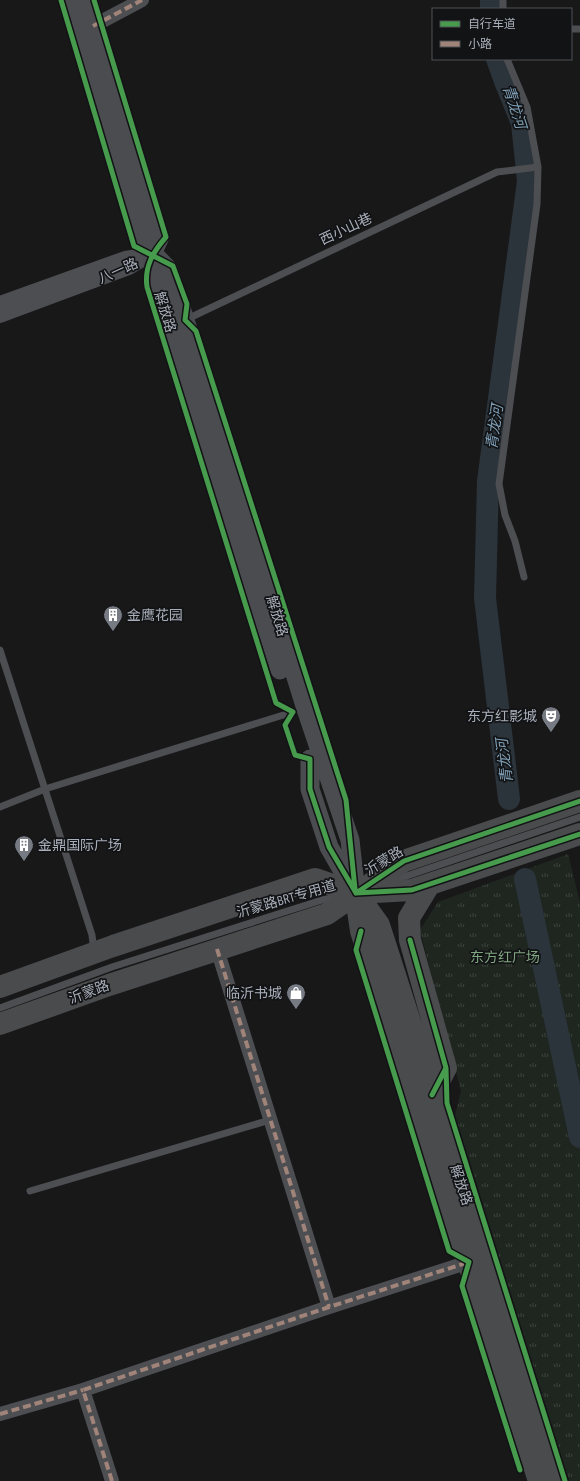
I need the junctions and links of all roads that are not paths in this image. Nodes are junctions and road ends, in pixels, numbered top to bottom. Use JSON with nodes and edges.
{"nodes":[{"id":1,"x":71,"y":0,"type":"edge"},
{"id":2,"x":86,"y":0,"type":"edge"},
{"id":3,"x":142,"y":0,"type":"edge"},
{"id":4,"x":94,"y":26,"type":"junction"},
{"id":5,"x":507,"y":60,"type":"edge"},
{"id":6,"x":535,"y":167,"type":"junction"},
{"id":7,"x":152,"y":254,"type":"junction"},
{"id":8,"x":0,"y":303,"type":"edge"},
{"id":9,"x":0,"y":316,"type":"edge"},
{"id":10,"x":185,"y":320,"type":"junction"},
{"id":11,"x":524,"y":577,"type":"dead end"},
{"id":12,"x":0,"y":650,"type":"edge"},
{"id":13,"x":293,"y":712,"type":"junction"},
{"id":14,"x":45,"y":789,"type":"junction"},
{"id":15,"x":580,"y":801,"type":"edge"},
{"id":16,"x":0,"y":807,"type":"edge"},
{"id":17,"x":580,"y":817,"type":"edge"},
{"id":18,"x":580,"y":834,"type":"edge"},
{"id":19,"x":429,"y":885,"type":"junction"},
{"id":20,"x":356,"y":893,"type":"junction"},
{"id":21,"x":217,"y":949,"type":"junction"},
{"id":22,"x":95,"y":953,"type":"junction"},
{"id":23,"x":0,"y":987,"type":"edge"},
{"id":24,"x":0,"y":1008,"type":"edge"},
{"id":25,"x":0,"y":1024,"type":"edge"},
{"id":26,"x":432,"y":1095,"type":"junction"},
{"id":27,"x":270,"y":1120,"type":"junction"},
{"id":28,"x":30,"y":1191,"type":"dead end"},
{"id":29,"x":469,"y":1262,"type":"junction"},
{"id":30,"x":329,"y":1307,"type":"junction"},
{"id":31,"x":83,"y":1390,"type":"junction"},
{"id":32,"x":0,"y":1414,"type":"edge"},
{"id":33,"x":525,"y":1437,"type":"junction"},
{"id":34,"x":112,"y":1481,"type":"edge"},
{"id":35,"x":523,"y":1481,"type":"edge"},
{"id":36,"x":539,"y":1481,"type":"edge"},
{"id":37,"x":557,"y":1481,"type":"edge"}],
"edges":[{"from":1,"to":7,"type":"main road","name":"解放路"},
{"from":2,"to":4,"type":"main road","name":"解放路"},
{"from":3,"to":4,"type":"street"},
{"from":4,"to":7,"type":"main road","name":"解放路"},
{"from":5,"to":6,"type":"lane"},
{"from":6,"to":10,"type":"lane","name":"西小山巷"},
{"from":6,"to":11,"type":"lane"},
{"from":7,"to":8,"type":"street","name":"八一路"},
{"from":7,"to":9,"type":"street","name":"八一路"},
{"from":7,"to":10,"type":"main road","name":"解放路"},
{"from":7,"to":13,"type":"main road","name":"解放路"},
{"from":10,"to":20,"type":"main road","name":"解放路"},
{"from":12,"to":14,"type":"lane"},
{"from":13,"to":14,"type":"lane"},
{"from":13,"to":20,"type":"main road","name":"解放路"},
{"from":14,"to":16,"type":"lane"},
{"from":14,"to":22,"type":"lane"},
{"from":15,"to":20,"type":"main road","name":"沂蒙路"},
{"from":17,"to":20,"type":"lane","name":"沂蒙路BRT专用道"},
{"from":18,"to":19,"type":"main road","name":"沂蒙路"},
{"from":19,"to":20,"type":"main road","name":"沂蒙路"},
{"from":19,"to":26,"type":"main road"},
{"from":20,"to":21,"type":"main road","name":"沂蒙路"},
{"from":20,"to":22,"type":"main road","name":"沂蒙路"},
{"from":20,"to":24,"type":"lane","name":"沂蒙路BRT专用道"},
{"from":20,"to":26,"type":"main road","name":"解放路"},
{"from":20,"to":29,"type":"main road","name":"解放路"},
{"from":21,"to":25,"type":"main road","name":"沂蒙路"},
{"from":21,"to":27,"type":"street"},
{"from":22,"to":23,"type":"main road","name":"沂蒙路"},
{"from":26,"to":37,"type":"main road","name":"解放路"},
{"from":27,"to":28,"type":"lane"},
{"from":27,"to":30,"type":"street"},
{"from":29,"to":30,"type":"street"},
{"from":29,"to":33,"type":"main road","name":"解放路"},
{"from":30,"to":31,"type":"street"},
{"from":31,"to":32,"type":"street"},
{"from":31,"to":34,"type":"street"},
{"from":33,"to":35,"type":"main road"},
{"from":33,"to":36,"type":"main road","name":"解放路"}]}
